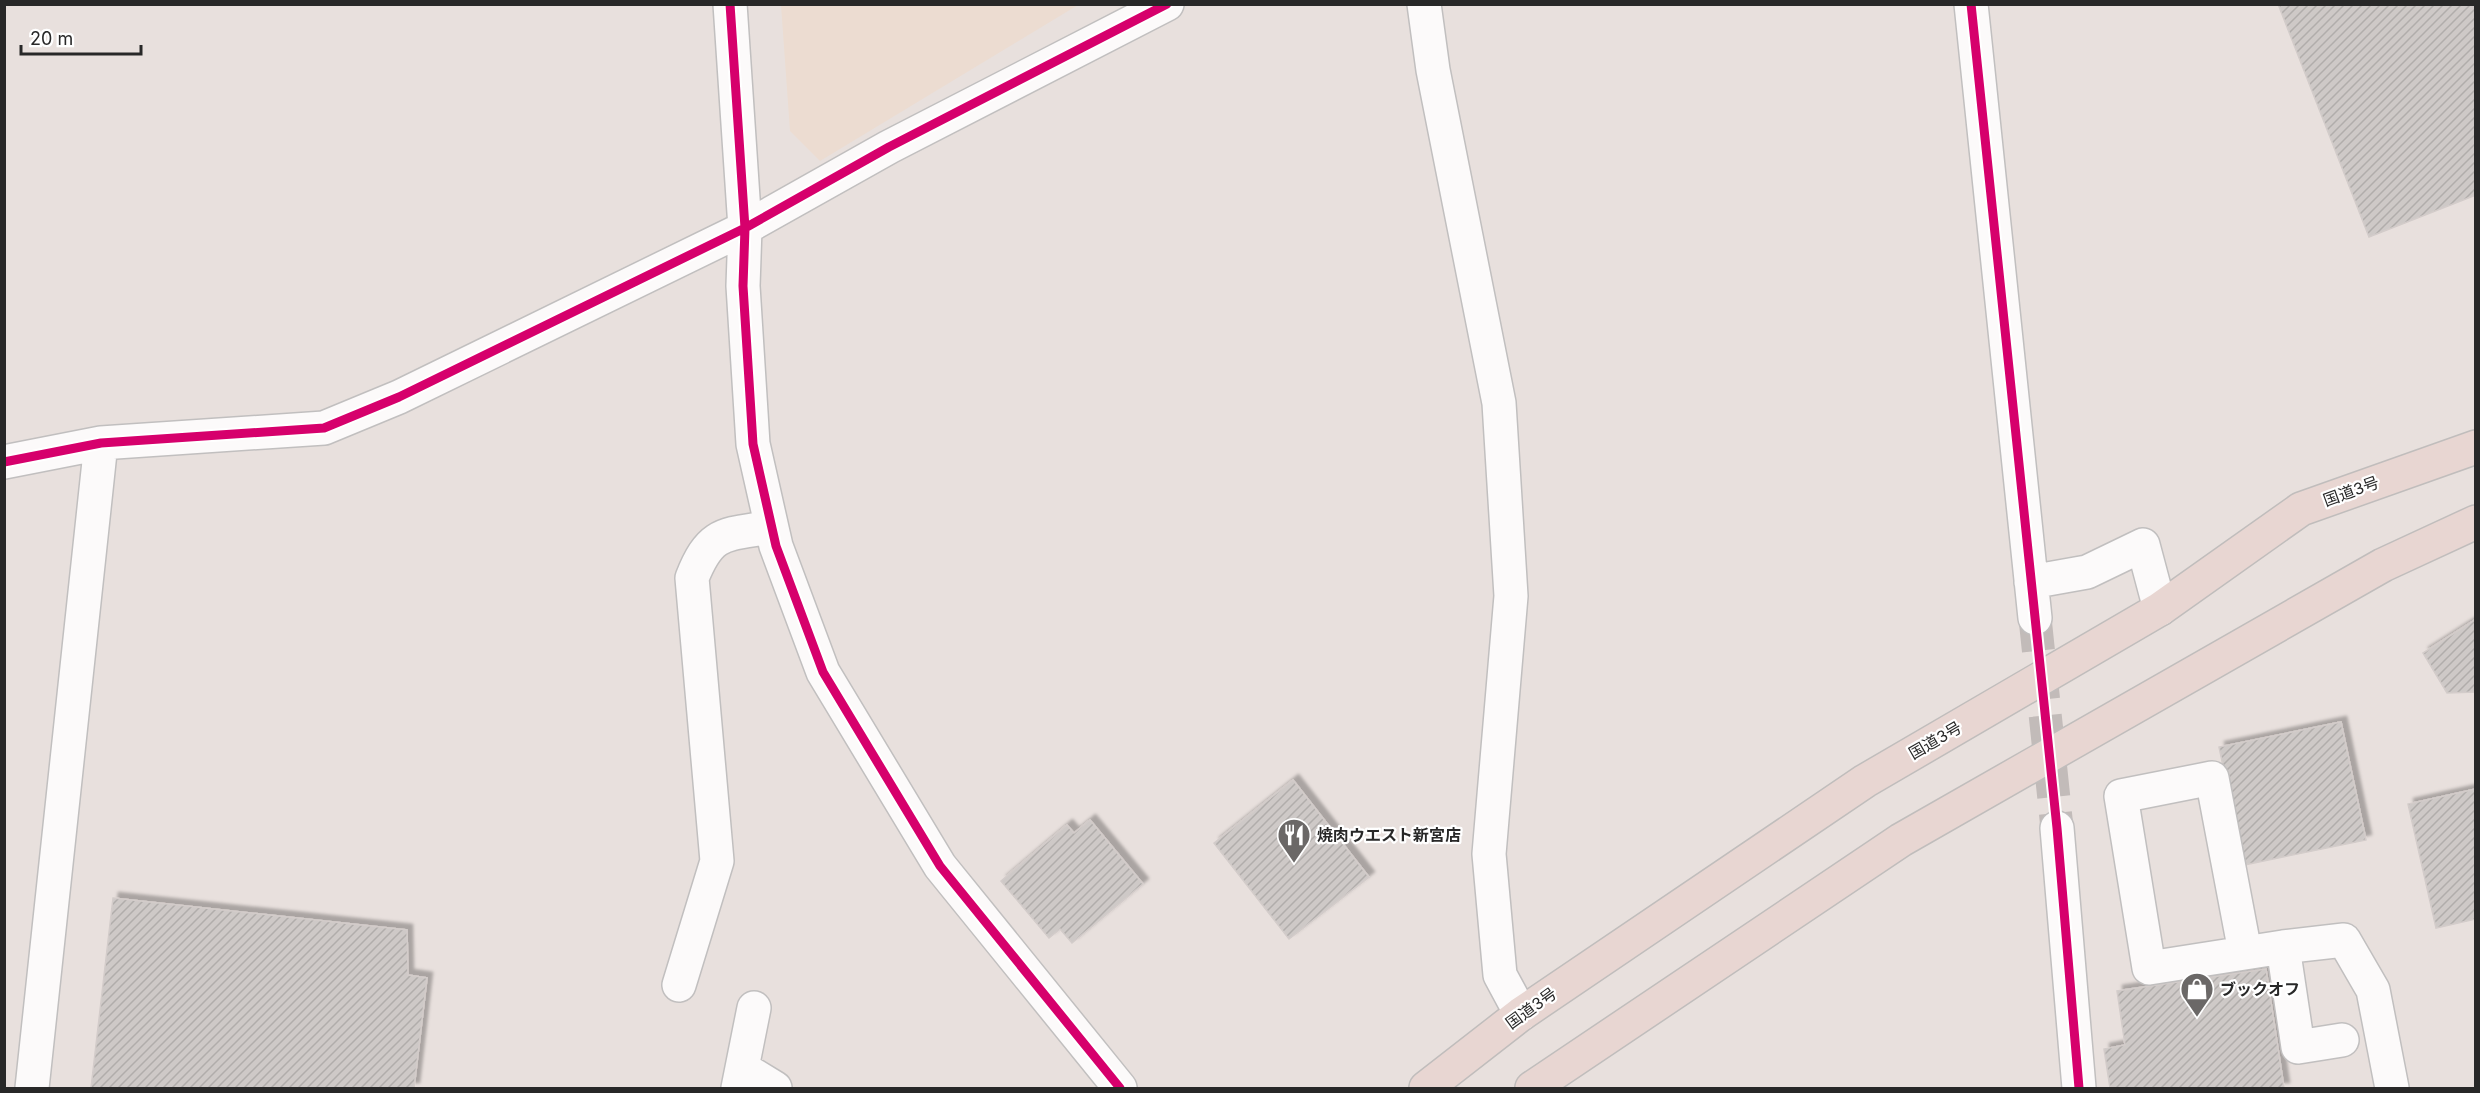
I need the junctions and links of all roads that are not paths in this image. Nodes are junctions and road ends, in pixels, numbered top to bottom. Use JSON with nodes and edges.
{"nodes":[{"id":1,"x":730,"y":4,"type":"edge"},
{"id":2,"x":1167,"y":4,"type":"edge"},
{"id":3,"x":1424,"y":4,"type":"edge"},
{"id":4,"x":1971,"y":4,"type":"edge"},
{"id":5,"x":745,"y":228,"type":"junction"},
{"id":6,"x":101,"y":443,"type":"junction"},
{"id":7,"x":2475,"y":447,"type":"edge"},
{"id":8,"x":4,"y":462,"type":"edge"},
{"id":9,"x":2475,"y":522,"type":"edge"},
{"id":10,"x":771,"y":527,"type":"junction"},
{"id":11,"x":2031,"y":582,"type":"junction"},
{"id":12,"x":2160,"y":609,"type":"junction"},
{"id":13,"x":2035,"y":618,"type":"tunnel mouth"},
{"id":14,"x":2057,"y":828,"type":"tunnel mouth"},
{"id":15,"x":2283,"y":947,"type":"junction"},
{"id":16,"x":2244,"y":952,"type":"junction"},
{"id":17,"x":679,"y":985,"type":"dead end"},
{"id":18,"x":754,"y":1008,"type":"dead end"},
{"id":19,"x":1521,"y":1014,"type":"junction"},
{"id":20,"x":2342,"y":1040,"type":"dead end"},
{"id":21,"x":740,"y":1078,"type":"edge"},
{"id":22,"x":32,"y":1089,"type":"edge"},
{"id":23,"x":775,"y":1089,"type":"edge"},
{"id":24,"x":1120,"y":1089,"type":"edge"},
{"id":25,"x":1426,"y":1089,"type":"edge"},
{"id":26,"x":1532,"y":1089,"type":"edge"},
{"id":27,"x":2079,"y":1089,"type":"edge"},
{"id":28,"x":2392,"y":1089,"type":"edge"}],
"edges":[{"from":1,"to":5,"type":"street"},
{"from":2,"to":5,"type":"street"},
{"from":3,"to":19,"type":"street"},
{"from":4,"to":11,"type":"street"},
{"from":5,"to":6,"type":"street"},
{"from":5,"to":10,"type":"street"},
{"from":6,"to":8,"type":"street"},
{"from":6,"to":22,"type":"street"},
{"from":7,"to":12,"type":"highway","name":"国道3号"},
{"from":9,"to":26,"type":"highway"},
{"from":10,"to":17,"type":"street"},
{"from":10,"to":24,"type":"street"},
{"from":11,"to":12,"type":"street"},
{"from":11,"to":13,"type":"street"},
{"from":12,"to":19,"type":"highway","name":"国道3号"},
{"from":14,"to":27,"type":"street"},
{"from":15,"to":16,"type":"street"},
{"from":15,"to":20,"type":"street"},
{"from":15,"to":28,"type":"street"},
{"from":16,"to":16,"type":"street"},
{"from":18,"to":21,"type":"street"},
{"from":19,"to":25,"type":"highway","name":"国道3号"},
{"from":21,"to":23,"type":"street"}]}
